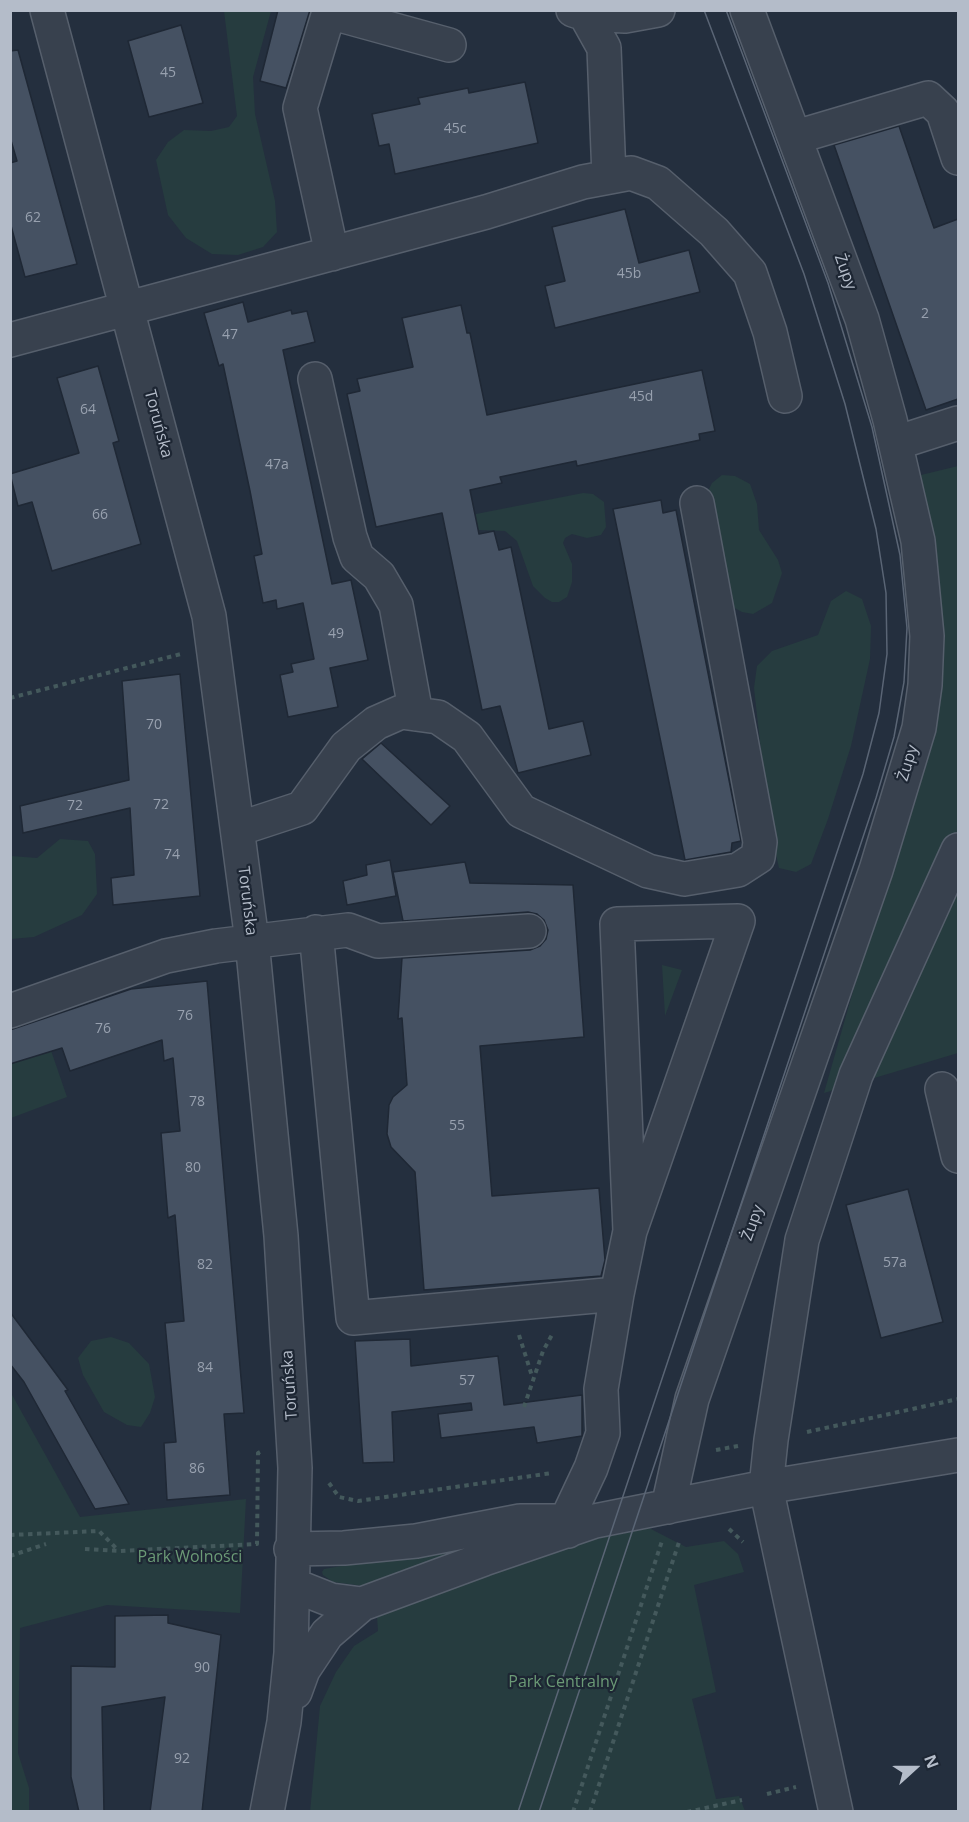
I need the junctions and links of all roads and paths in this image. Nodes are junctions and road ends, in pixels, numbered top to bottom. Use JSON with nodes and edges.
{"nodes":[{"id":1,"x":47,"y":10,"type":"edge"},
{"id":2,"x":658,"y":10,"type":"edge"},
{"id":3,"x":747,"y":10,"type":"edge"},
{"id":4,"x":579,"y":12,"type":"edge"},
{"id":5,"x":448,"y":45,"type":"dead end"},
{"id":6,"x":796,"y":137,"type":"junction"},
{"id":7,"x":958,"y":158,"type":"edge"},
{"id":8,"x":609,"y":177,"type":"junction"},
{"id":9,"x":332,"y":254,"type":"junction"},
{"id":10,"x":128,"y":310,"type":"junction"},
{"id":11,"x":10,"y":340,"type":"edge"},
{"id":12,"x":315,"y":379,"type":"dead end"},
{"id":13,"x":785,"y":396,"type":"dead end"},
{"id":14,"x":958,"y":423,"type":"edge"},
{"id":15,"x":896,"y":443,"type":"junction"},
{"id":16,"x":696,"y":503,"type":"dead end"},
{"id":17,"x":184,"y":653,"type":"dead end"},
{"id":18,"x":10,"y":698,"type":"edge"},
{"id":19,"x":416,"y":714,"type":"junction"},
{"id":20,"x":238,"y":829,"type":"junction"},
{"id":21,"x":958,"y":850,"type":"edge"},
{"id":22,"x":529,"y":931,"type":"dead end"},
{"id":23,"x":316,"y":932,"type":"junction"},
{"id":24,"x":252,"y":941,"type":"junction"},
{"id":25,"x":10,"y":1011,"type":"edge"},
{"id":26,"x":942,"y":1089,"type":"dead end"},
{"id":27,"x":958,"y":1156,"type":"edge"},
{"id":28,"x":630,"y":1231,"type":"junction"},
{"id":29,"x":617,"y":1294,"type":"junction"},
{"id":30,"x":510,"y":1304,"type":"junction"},
{"id":31,"x":532,"y":1377,"type":"dead end"},
{"id":32,"x":958,"y":1399,"type":"edge"},
{"id":33,"x":771,"y":1440,"type":"junction"},
{"id":34,"x":707,"y":1451,"type":"dead end"},
{"id":35,"x":266,"y":1452,"type":"dead end"},
{"id":36,"x":958,"y":1455,"type":"edge"},
{"id":37,"x":591,"y":1468,"type":"junction"},
{"id":38,"x":325,"y":1477,"type":"dead end"},
{"id":39,"x":766,"y":1487,"type":"junction"},
{"id":40,"x":666,"y":1519,"type":"junction"},
{"id":41,"x":576,"y":1524,"type":"junction"},
{"id":42,"x":10,"y":1535,"type":"edge"},
{"id":43,"x":680,"y":1538,"type":"dead end"},
{"id":44,"x":46,"y":1544,"type":"dead end"},
{"id":45,"x":85,"y":1549,"type":"dead end"},
{"id":46,"x":291,"y":1549,"type":"junction"},
{"id":47,"x":119,"y":1551,"type":"junction"},
{"id":48,"x":10,"y":1556,"type":"edge"},
{"id":49,"x":293,"y":1585,"type":"junction"},
{"id":50,"x":362,"y":1604,"type":"junction"},
{"id":51,"x":284,"y":1722,"type":"junction"},
{"id":52,"x":803,"y":1785,"type":"dead end"},
{"id":53,"x":767,"y":1794,"type":"dead end"},
{"id":54,"x":742,"y":1800,"type":"dead end"},
{"id":55,"x":267,"y":1812,"type":"edge"},
{"id":56,"x":573,"y":1812,"type":"edge"},
{"id":57,"x":590,"y":1812,"type":"edge"},
{"id":58,"x":687,"y":1812,"type":"edge"},
{"id":59,"x":836,"y":1812,"type":"edge"}],
"edges":[{"from":1,"to":10,"type":"street","name":"Toruńska"},
{"from":2,"to":4,"type":"street"},
{"from":3,"to":6,"type":"street","name":"Żupy"},
{"from":4,"to":8,"type":"street"},
{"from":5,"to":9,"type":"street"},
{"from":6,"to":7,"type":"street"},
{"from":6,"to":15,"type":"street","name":"Żupy"},
{"from":8,"to":9,"type":"street"},
{"from":8,"to":13,"type":"street"},
{"from":9,"to":10,"type":"street"},
{"from":10,"to":11,"type":"street"},
{"from":10,"to":20,"type":"street","name":"Toruńska"},
{"from":12,"to":19,"type":"street"},
{"from":14,"to":15,"type":"street"},
{"from":15,"to":40,"type":"street","name":"Żupy"},
{"from":16,"to":19,"type":"street"},
{"from":17,"to":18,"type":"path"},
{"from":19,"to":20,"type":"street"},
{"from":20,"to":24,"type":"street","name":"Toruńska"},
{"from":21,"to":33,"type":"street"},
{"from":22,"to":23,"type":"street"},
{"from":23,"to":24,"type":"street"},
{"from":23,"to":30,"type":"street"},
{"from":24,"to":25,"type":"street"},
{"from":24,"to":46,"type":"street","name":"Toruńska"},
{"from":26,"to":27,"type":"street"},
{"from":28,"to":28,"type":"street"},
{"from":28,"to":29,"type":"street"},
{"from":29,"to":30,"type":"street"},
{"from":29,"to":37,"type":"street"},
{"from":30,"to":31,"type":"path"},
{"from":32,"to":33,"type":"path"},
{"from":33,"to":34,"type":"path"},
{"from":33,"to":39,"type":"street"},
{"from":35,"to":47,"type":"path"},
{"from":36,"to":39,"type":"street"},
{"from":37,"to":38,"type":"path"},
{"from":37,"to":41,"type":"street"},
{"from":39,"to":40,"type":"street"},
{"from":39,"to":59,"type":"street"},
{"from":40,"to":41,"type":"street"},
{"from":40,"to":56,"type":"path"},
{"from":41,"to":46,"type":"street"},
{"from":41,"to":50,"type":"street"},
{"from":42,"to":47,"type":"path"},
{"from":43,"to":57,"type":"path"},
{"from":44,"to":48,"type":"path"},
{"from":45,"to":47,"type":"path"},
{"from":46,"to":49,"type":"street","name":"Toruńska"},
{"from":49,"to":50,"type":"street"},
{"from":49,"to":51,"type":"street","name":"Toruńska"},
{"from":50,"to":51,"type":"street"},
{"from":51,"to":55,"type":"street","name":"Toruńska"},
{"from":52,"to":53,"type":"path"},
{"from":54,"to":58,"type":"path"}]}
